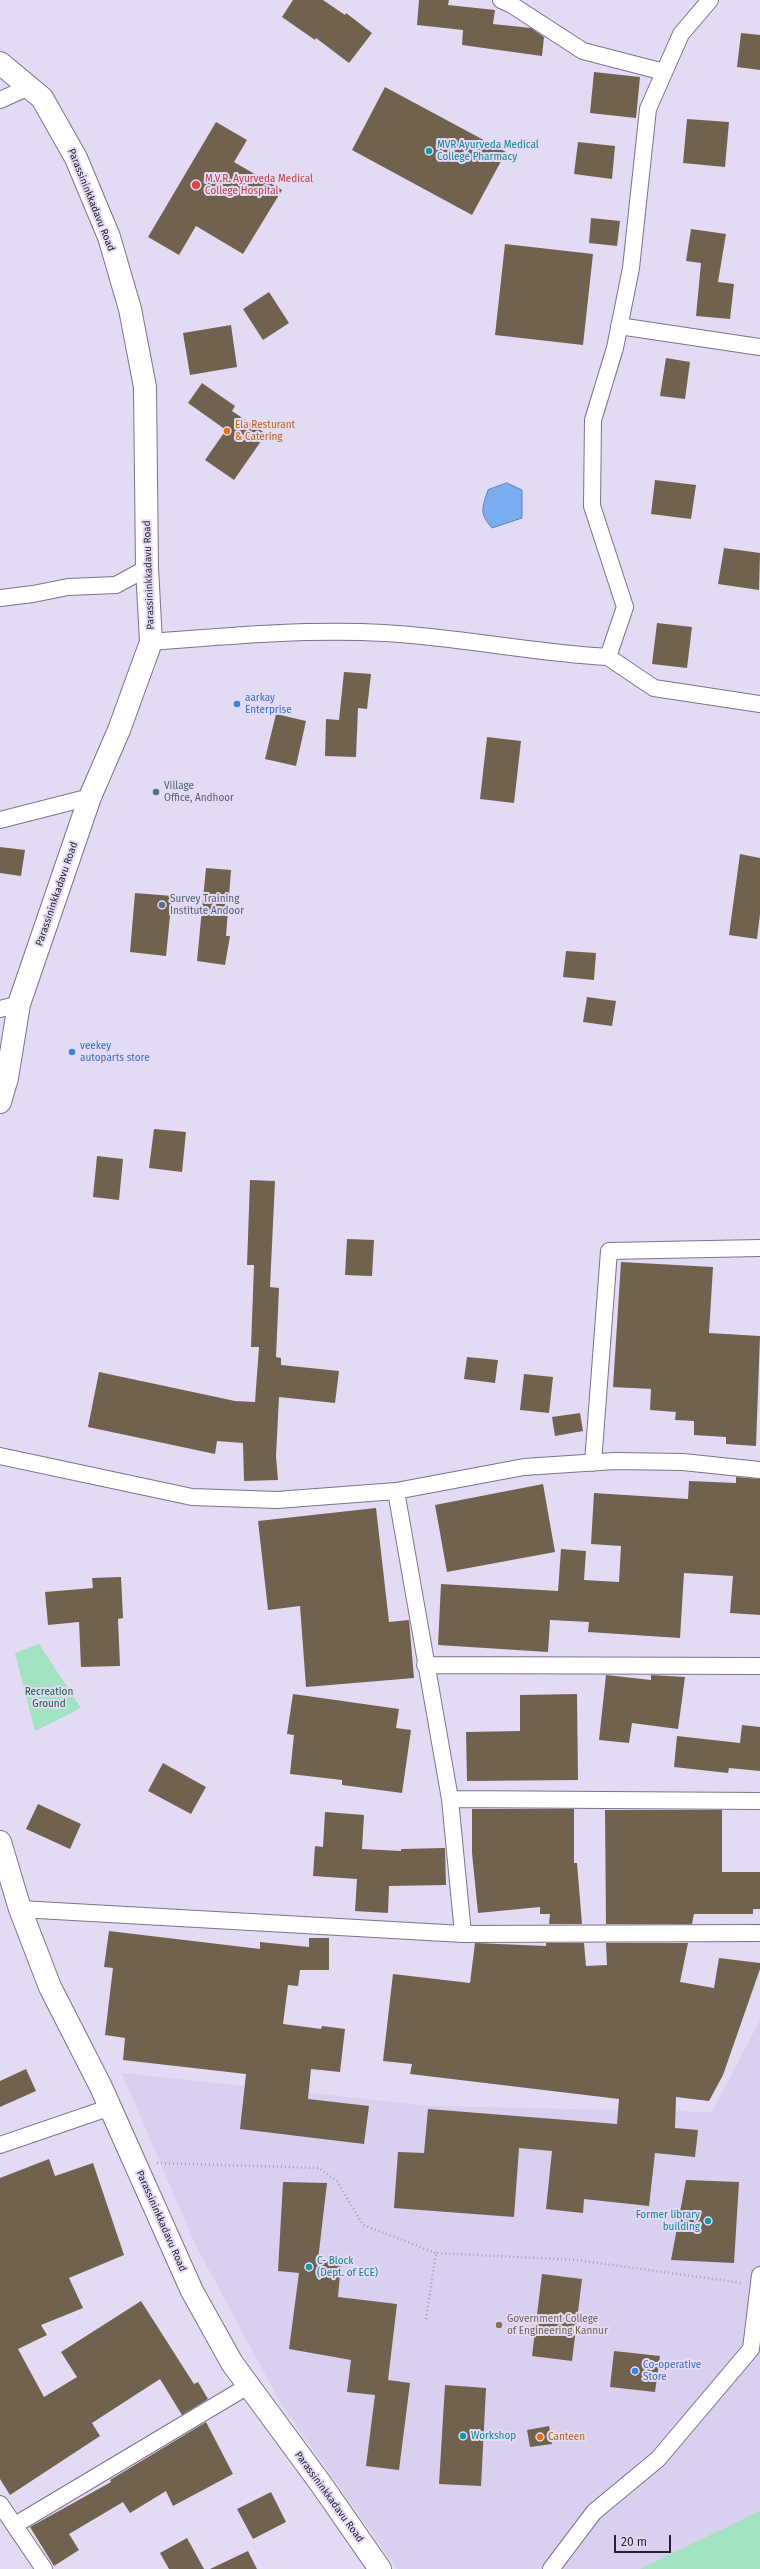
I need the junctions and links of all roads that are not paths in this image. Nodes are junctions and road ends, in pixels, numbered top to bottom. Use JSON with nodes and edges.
{"nodes":[{"id":1,"x":501,"y":0,"type":"edge"},
{"id":2,"x":710,"y":0,"type":"edge"},
{"id":3,"x":0,"y":63,"type":"edge"},
{"id":4,"x":664,"y":72,"type":"junction"},
{"id":5,"x":29,"y":87,"type":"junction"},
{"id":6,"x":0,"y":100,"type":"edge"},
{"id":7,"x":619,"y":326,"type":"junction"},
{"id":8,"x":760,"y":347,"type":"edge"},
{"id":9,"x":147,"y":568,"type":"junction"},
{"id":10,"x":0,"y":598,"type":"edge"},
{"id":11,"x":151,"y":642,"type":"junction"},
{"id":12,"x":608,"y":657,"type":"junction"},
{"id":13,"x":760,"y":704,"type":"edge"},
{"id":14,"x":90,"y":797,"type":"junction"},
{"id":15,"x":0,"y":820,"type":"edge"},
{"id":16,"x":9,"y":1006,"type":"edge"},
{"id":17,"x":0,"y":1102,"type":"edge"},
{"id":18,"x":760,"y":1248,"type":"edge"},
{"id":19,"x":0,"y":1456,"type":"edge"},
{"id":20,"x":593,"y":1463,"type":"junction"},
{"id":21,"x":760,"y":1470,"type":"edge"},
{"id":22,"x":396,"y":1491,"type":"junction"},
{"id":23,"x":425,"y":1665,"type":"junction"},
{"id":24,"x":760,"y":1666,"type":"edge"},
{"id":25,"x":450,"y":1799,"type":"junction"},
{"id":26,"x":760,"y":1801,"type":"edge"},
{"id":27,"x":0,"y":1842,"type":"edge"},
{"id":28,"x":20,"y":1909,"type":"junction"},
{"id":29,"x":760,"y":1933,"type":"edge"},
{"id":30,"x":463,"y":1934,"type":"junction"},
{"id":31,"x":110,"y":2107,"type":"junction"},
{"id":32,"x":0,"y":2145,"type":"edge"},
{"id":33,"x":759,"y":2280,"type":"edge"},
{"id":34,"x":248,"y":2386,"type":"junction"},
{"id":35,"x":0,"y":2504,"type":"edge"},
{"id":36,"x":15,"y":2525,"type":"junction"},
{"id":37,"x":44,"y":2569,"type":"edge"},
{"id":38,"x":380,"y":2569,"type":"edge"},
{"id":39,"x":551,"y":2569,"type":"edge"}],
"edges":[{"from":1,"to":4,"type":"street"},
{"from":2,"to":4,"type":"street"},
{"from":3,"to":5,"type":"main road","name":"Parassininkkadavu Road"},
{"from":4,"to":7,"type":"street"},
{"from":5,"to":6,"type":"street"},
{"from":5,"to":9,"type":"main road","name":"Parassininkkadavu Road"},
{"from":7,"to":8,"type":"street"},
{"from":7,"to":12,"type":"street"},
{"from":9,"to":10,"type":"street"},
{"from":9,"to":11,"type":"main road","name":"Parassininkkadavu Road"},
{"from":11,"to":12,"type":"street"},
{"from":11,"to":14,"type":"main road","name":"Parassininkkadavu Road"},
{"from":12,"to":13,"type":"street"},
{"from":14,"to":15,"type":"street"},
{"from":14,"to":16,"type":"main road","name":"Parassininkkadavu Road"},
{"from":16,"to":17,"type":"main road","name":"Parassininkkadavu Road"},
{"from":18,"to":20,"type":"street"},
{"from":19,"to":22,"type":"street"},
{"from":20,"to":21,"type":"street"},
{"from":20,"to":22,"type":"street"},
{"from":22,"to":23,"type":"street"},
{"from":23,"to":24,"type":"street"},
{"from":23,"to":25,"type":"street"},
{"from":25,"to":26,"type":"street"},
{"from":25,"to":30,"type":"street"},
{"from":27,"to":28,"type":"main road","name":"Parassininkkadavu Road"},
{"from":28,"to":30,"type":"street"},
{"from":28,"to":31,"type":"main road","name":"Parassininkkadavu Road"},
{"from":29,"to":30,"type":"street"},
{"from":31,"to":32,"type":"street"},
{"from":31,"to":34,"type":"main road","name":"Parassininkkadavu Road"},
{"from":33,"to":39,"type":"street"},
{"from":34,"to":36,"type":"street"},
{"from":34,"to":38,"type":"main road","name":"Parassininkkadavu Road"},
{"from":35,"to":36,"type":"street"},
{"from":36,"to":37,"type":"street"}]}
